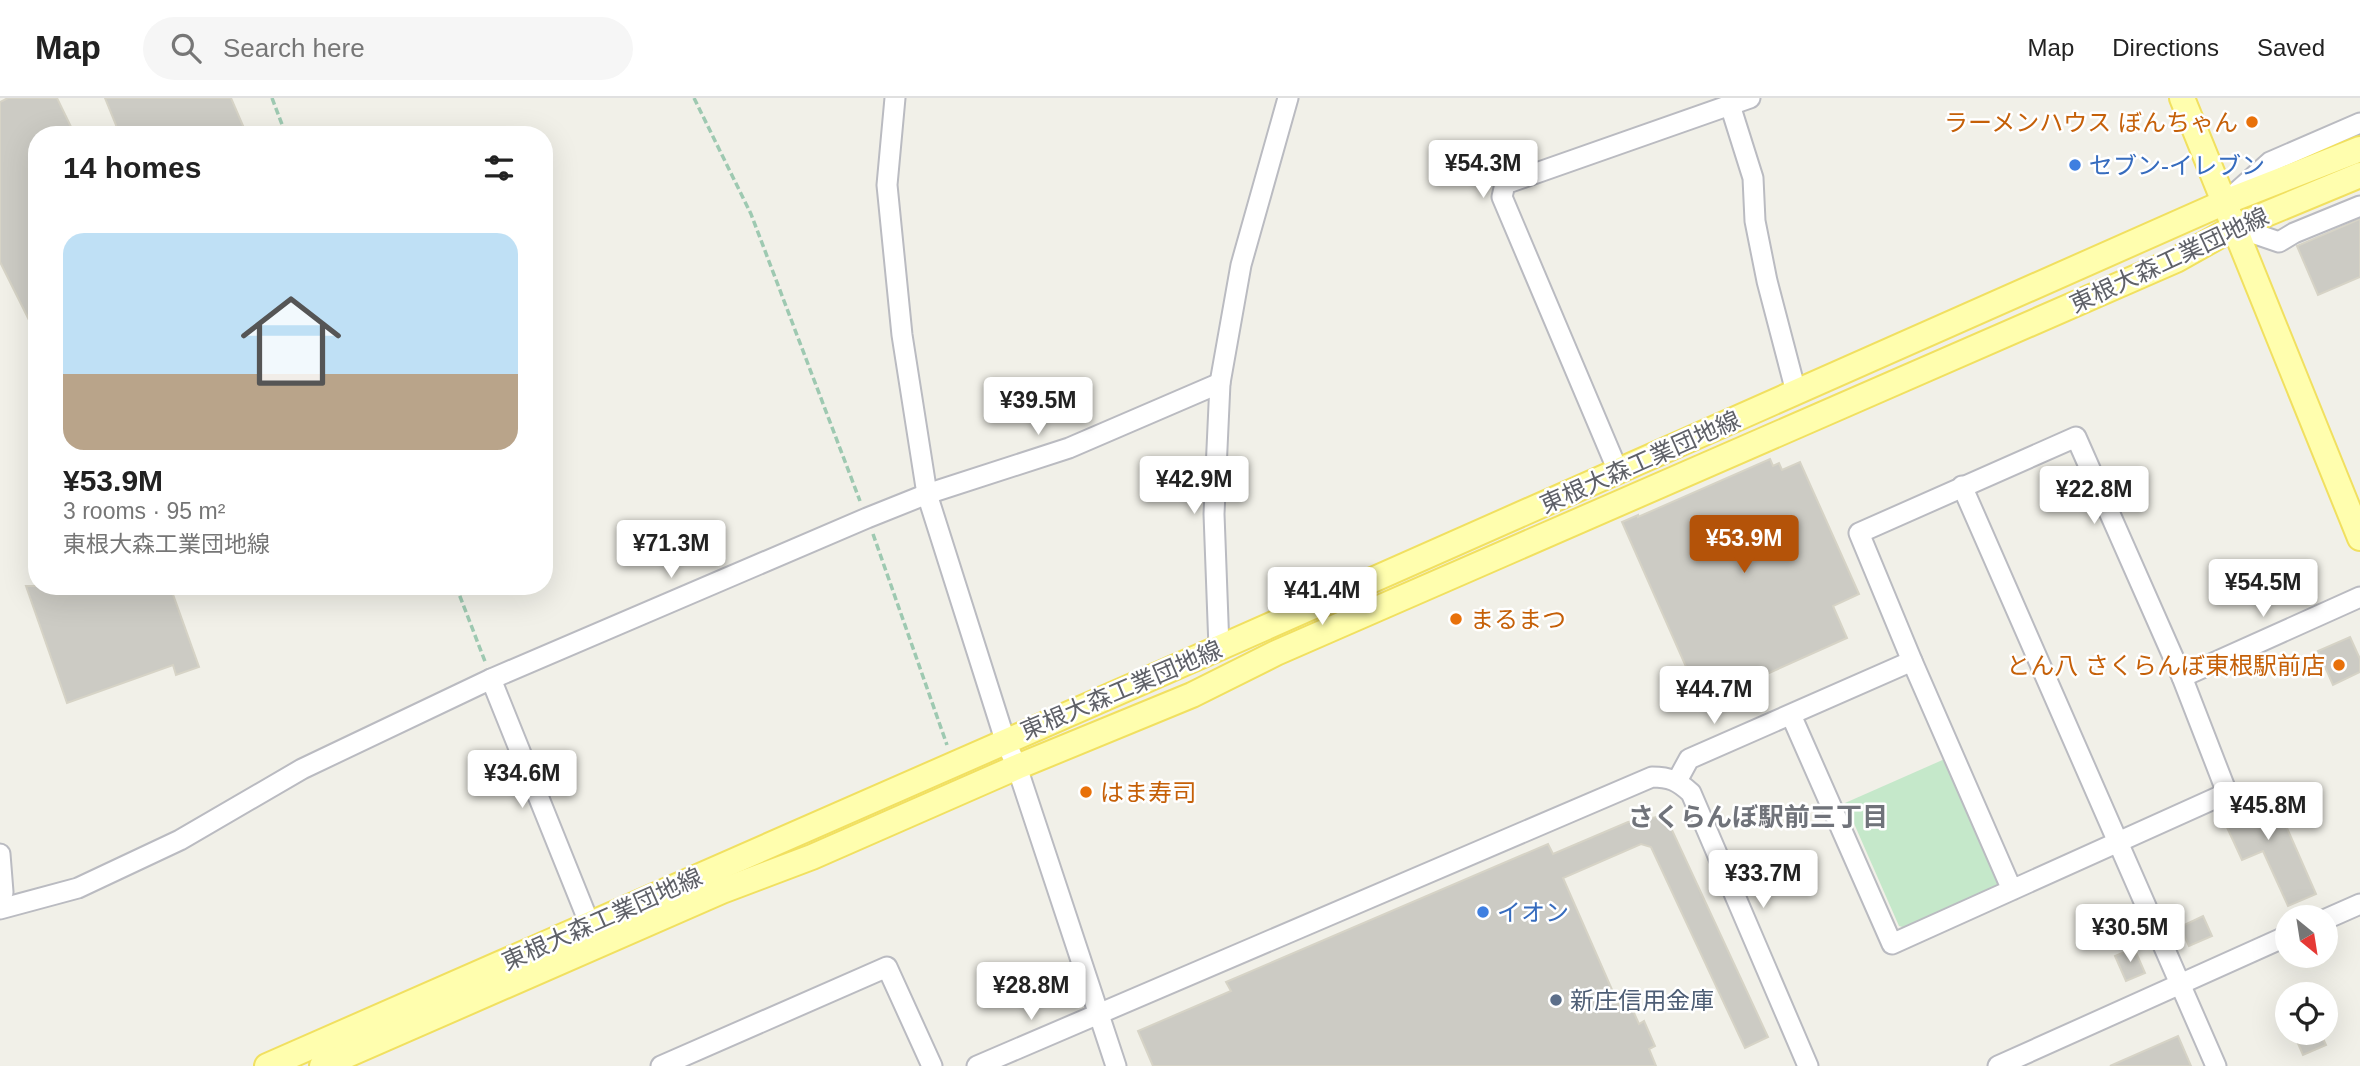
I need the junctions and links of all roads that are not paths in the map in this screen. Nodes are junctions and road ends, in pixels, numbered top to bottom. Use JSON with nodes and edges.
{"nodes":[{"id":1,"x":895,"y":98,"type":"edge"},
{"id":2,"x":1288,"y":98,"type":"edge"},
{"id":3,"x":1750,"y":98,"type":"edge"},
{"id":4,"x":2182,"y":98,"type":"edge"},
{"id":5,"x":1730,"y":104,"type":"junction"},
{"id":6,"x":2360,"y":122,"type":"edge"},
{"id":7,"x":2360,"y":149,"type":"edge"},
{"id":8,"x":2360,"y":176,"type":"edge"},
{"id":9,"x":2225,"y":202,"type":"junction"},
{"id":10,"x":2360,"y":206,"type":"edge"},
{"id":11,"x":2235,"y":227,"type":"junction"},
{"id":12,"x":1220,"y":383,"type":"junction"},
{"id":13,"x":1796,"y":392,"type":"junction"},
{"id":14,"x":1618,"y":471,"type":"junction"},
{"id":15,"x":1962,"y":486,"type":"junction"},
{"id":16,"x":927,"y":494,"type":"junction"},
{"id":17,"x":2360,"y":538,"type":"edge"},
{"id":18,"x":2360,"y":597,"type":"edge"},
{"id":19,"x":1219,"y":648,"type":"junction"},
{"id":20,"x":1912,"y":662,"type":"junction"},
{"id":21,"x":2182,"y":677,"type":"junction"},
{"id":22,"x":491,"y":679,"type":"junction"},
{"id":23,"x":1791,"y":715,"type":"junction"},
{"id":24,"x":1005,"y":740,"type":"junction"},
{"id":25,"x":1017,"y":767,"type":"junction"},
{"id":26,"x":1678,"y":781,"type":"junction"},
{"id":27,"x":2117,"y":842,"type":"junction"},
{"id":28,"x":0,"y":854,"type":"edge"},
{"id":29,"x":2012,"y":890,"type":"junction"},
{"id":30,"x":0,"y":894,"type":"edge"},
{"id":31,"x":2360,"y":904,"type":"edge"},
{"id":32,"x":0,"y":909,"type":"edge"},
{"id":33,"x":2338,"y":914,"type":"edge"},
{"id":34,"x":590,"y":925,"type":"junction"},
{"id":35,"x":2275,"y":941,"type":"edge"},
{"id":36,"x":2179,"y":984,"type":"junction"},
{"id":37,"x":1099,"y":1016,"type":"junction"},
{"id":38,"x":267,"y":1066,"type":"edge"},
{"id":39,"x":322,"y":1066,"type":"edge"},
{"id":40,"x":662,"y":1066,"type":"edge"},
{"id":41,"x":932,"y":1066,"type":"edge"},
{"id":42,"x":977,"y":1066,"type":"edge"},
{"id":43,"x":1116,"y":1066,"type":"edge"},
{"id":44,"x":1808,"y":1066,"type":"edge"},
{"id":45,"x":1997,"y":1066,"type":"edge"},
{"id":46,"x":2216,"y":1066,"type":"edge"}],
"edges":[{"from":1,"to":16,"type":"street"},
{"from":2,"to":12,"type":"street"},
{"from":3,"to":5,"type":"street"},
{"from":4,"to":9,"type":"main road"},
{"from":5,"to":13,"type":"street"},
{"from":5,"to":14,"type":"street"},
{"from":6,"to":9,"type":"street"},
{"from":7,"to":9,"type":"main road","name":"東根大森工業団地線"},
{"from":8,"to":11,"type":"main road","name":"東根大森工業団地線"},
{"from":9,"to":11,"type":"main road"},
{"from":9,"to":13,"type":"main road","name":"東根大森工業団地線"},
{"from":10,"to":11,"type":"street"},
{"from":11,"to":17,"type":"main road"},
{"from":11,"to":25,"type":"main road","name":"東根大森工業団地線"},
{"from":12,"to":16,"type":"street"},
{"from":12,"to":19,"type":"street"},
{"from":13,"to":14,"type":"main road","name":"東根大森工業団地線"},
{"from":14,"to":19,"type":"main road","name":"東根大森工業団地線"},
{"from":15,"to":20,"type":"street"},
{"from":15,"to":21,"type":"street"},
{"from":15,"to":27,"type":"street"},
{"from":16,"to":22,"type":"street"},
{"from":16,"to":24,"type":"street"},
{"from":18,"to":21,"type":"street"},
{"from":19,"to":24,"type":"main road","name":"東根大森工業団地線"},
{"from":20,"to":23,"type":"street"},
{"from":20,"to":29,"type":"street"},
{"from":21,"to":27,"type":"street"},
{"from":22,"to":32,"type":"street"},
{"from":22,"to":34,"type":"street"},
{"from":23,"to":26,"type":"street"},
{"from":23,"to":29,"type":"street"},
{"from":24,"to":25,"type":"street"},
{"from":24,"to":34,"type":"main road","name":"東根大森工業団地線"},
{"from":25,"to":37,"type":"street"},
{"from":25,"to":39,"type":"main road","name":"東根大森工業団地線"},
{"from":26,"to":37,"type":"street"},
{"from":26,"to":44,"type":"street"},
{"from":27,"to":29,"type":"street"},
{"from":27,"to":36,"type":"street"},
{"from":28,"to":30,"type":"street"},
{"from":31,"to":33,"type":"street"},
{"from":34,"to":38,"type":"main road","name":"東根大森工業団地線"},
{"from":35,"to":36,"type":"street"},
{"from":36,"to":45,"type":"street"},
{"from":36,"to":46,"type":"street"},
{"from":37,"to":42,"type":"street"},
{"from":37,"to":43,"type":"street"},
{"from":40,"to":41,"type":"street"}]}
